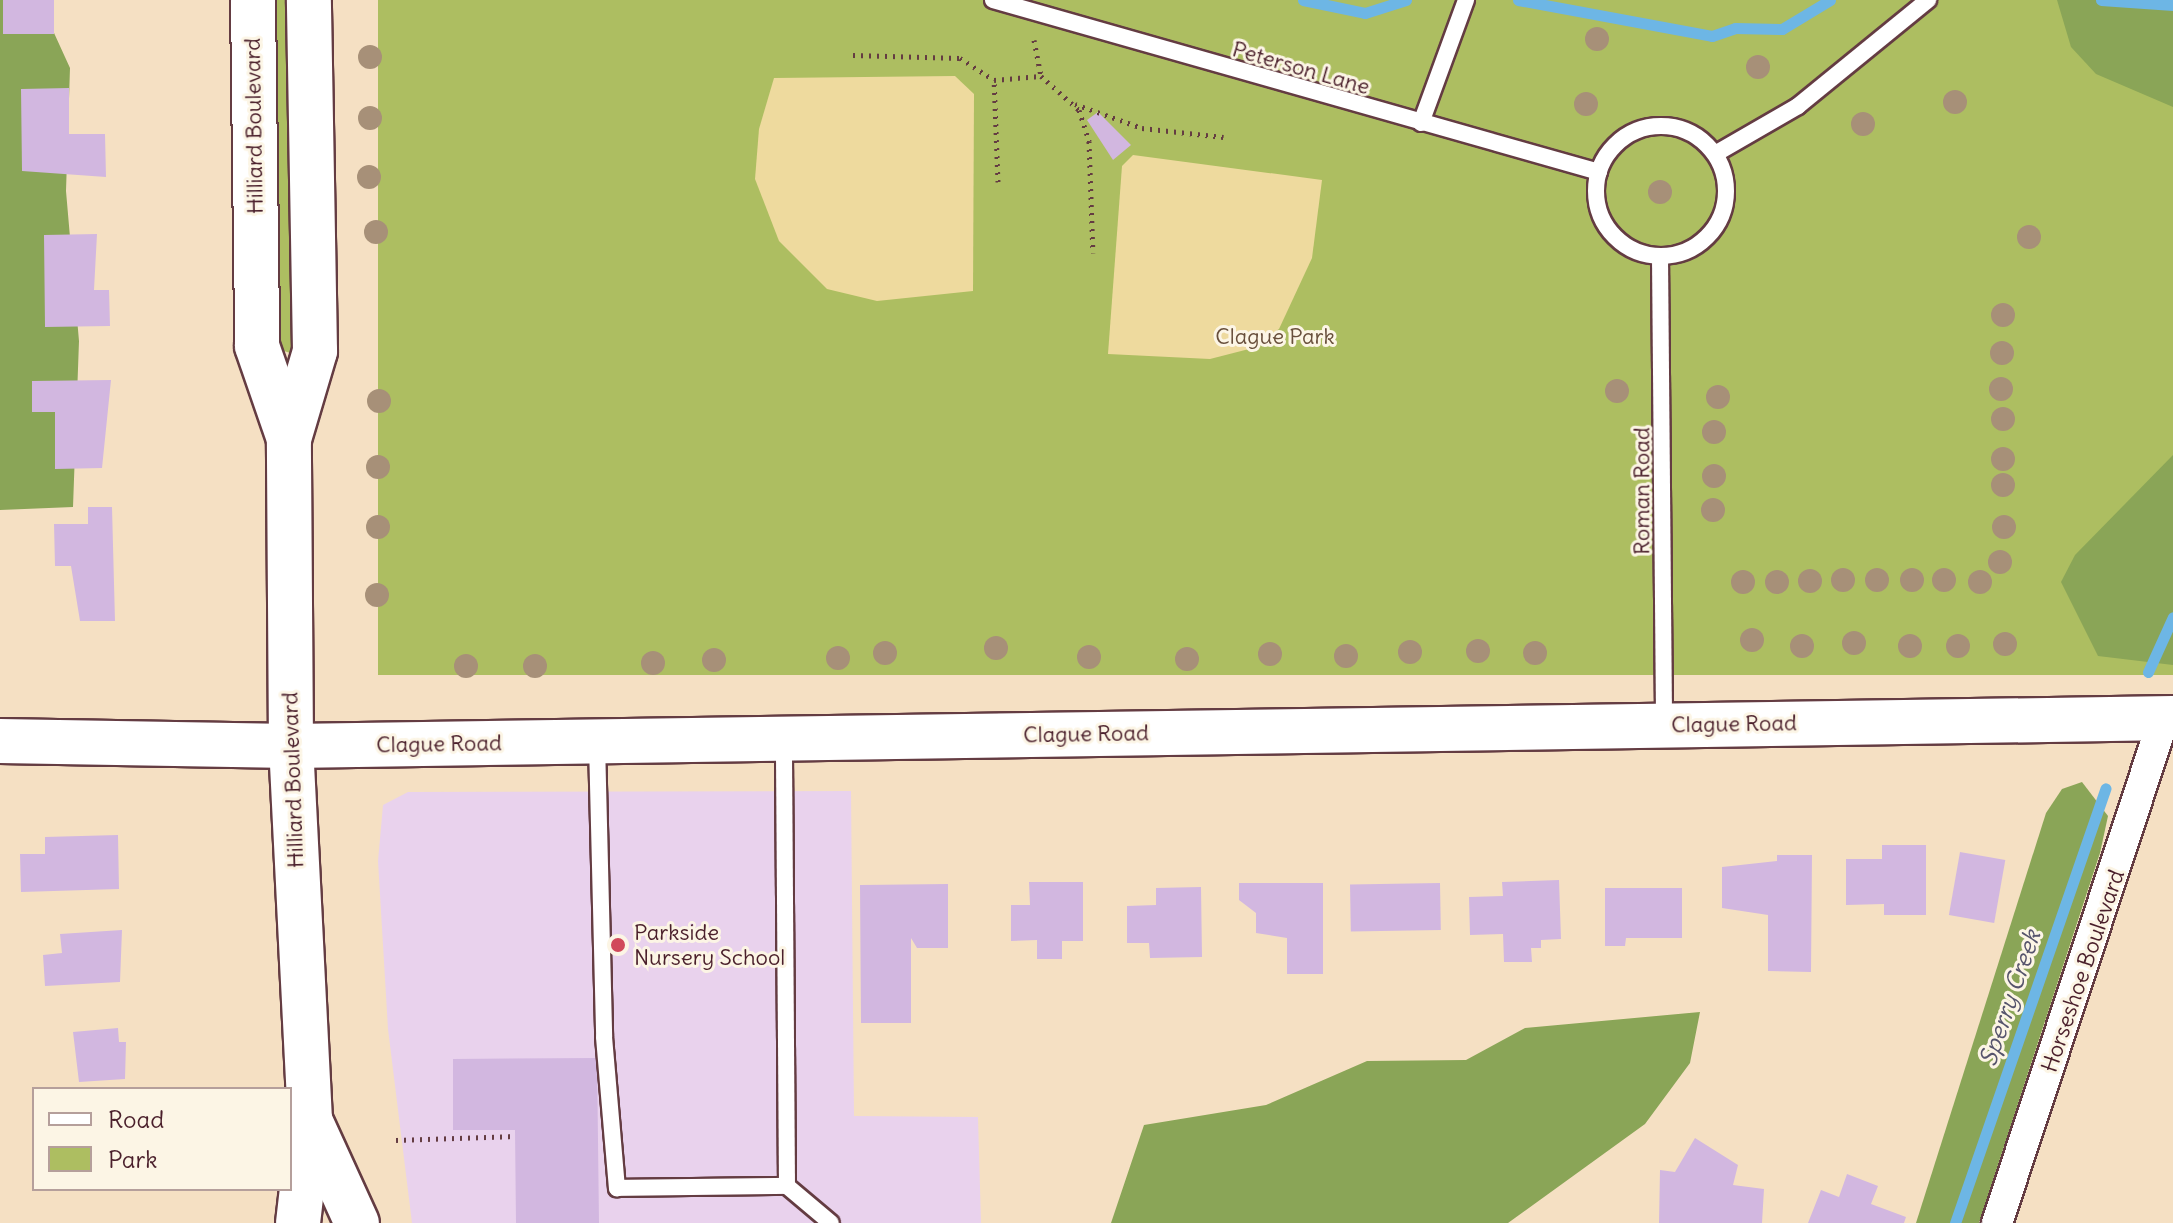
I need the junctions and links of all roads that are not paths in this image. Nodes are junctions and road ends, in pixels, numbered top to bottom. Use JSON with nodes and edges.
{"nodes":[{"id":1,"x":253,"y":0,"type":"edge"},
{"id":2,"x":309,"y":0,"type":"edge"},
{"id":3,"x":993,"y":0,"type":"edge"},
{"id":4,"x":1466,"y":0,"type":"edge"},
{"id":5,"x":1928,"y":0,"type":"edge"},
{"id":6,"x":1421,"y":123,"type":"junction"},
{"id":7,"x":1715,"y":154,"type":"junction"},
{"id":8,"x":1599,"y":172,"type":"junction"},
{"id":9,"x":1660,"y":257,"type":"junction"},
{"id":10,"x":289,"y":439,"type":"junction"},
{"id":11,"x":2169,"y":718,"type":"edge"},
{"id":12,"x":1664,"y":725,"type":"junction"},
{"id":13,"x":784,"y":738,"type":"junction"},
{"id":14,"x":0,"y":741,"type":"edge"},
{"id":15,"x":597,"y":741,"type":"junction"},
{"id":16,"x":291,"y":746,"type":"junction"},
{"id":17,"x":310,"y":1120,"type":"junction"},
{"id":18,"x":787,"y":1186,"type":"junction"},
{"id":19,"x":298,"y":1223,"type":"edge"},
{"id":20,"x":357,"y":1223,"type":"edge"},
{"id":21,"x":831,"y":1223,"type":"edge"},
{"id":22,"x":1997,"y":1223,"type":"edge"}],
"edges":[{"from":1,"to":10,"type":"main road","name":"Hilliard Boulevard"},
{"from":2,"to":10,"type":"main road","name":"Hilliard Boulevard"},
{"from":3,"to":6,"type":"lane","name":"Peterson Lane"},
{"from":4,"to":6,"type":"lane"},
{"from":5,"to":7,"type":"lane"},
{"from":6,"to":8,"type":"lane","name":"Peterson Lane"},
{"from":7,"to":8,"type":"lane"},
{"from":7,"to":9,"type":"lane"},
{"from":8,"to":9,"type":"lane"},
{"from":9,"to":12,"type":"lane","name":"Roman Road"},
{"from":10,"to":16,"type":"main road","name":"Hilliard Boulevard"},
{"from":11,"to":12,"type":"main road","name":"Clague Road"},
{"from":11,"to":22,"type":"street","name":"Horseshoe Boulevard"},
{"from":12,"to":13,"type":"main road","name":"Clague Road"},
{"from":13,"to":15,"type":"main road","name":"Clague Road"},
{"from":13,"to":18,"type":"lane"},
{"from":14,"to":16,"type":"main road","name":"Clague Road"},
{"from":15,"to":16,"type":"main road","name":"Clague Road"},
{"from":15,"to":18,"type":"lane"},
{"from":16,"to":17,"type":"main road","name":"Hilliard Boulevard"},
{"from":17,"to":19,"type":"main road","name":"Hilliard Boulevard"},
{"from":17,"to":20,"type":"main road","name":"Hilliard Boulevard"},
{"from":18,"to":21,"type":"lane"}]}
